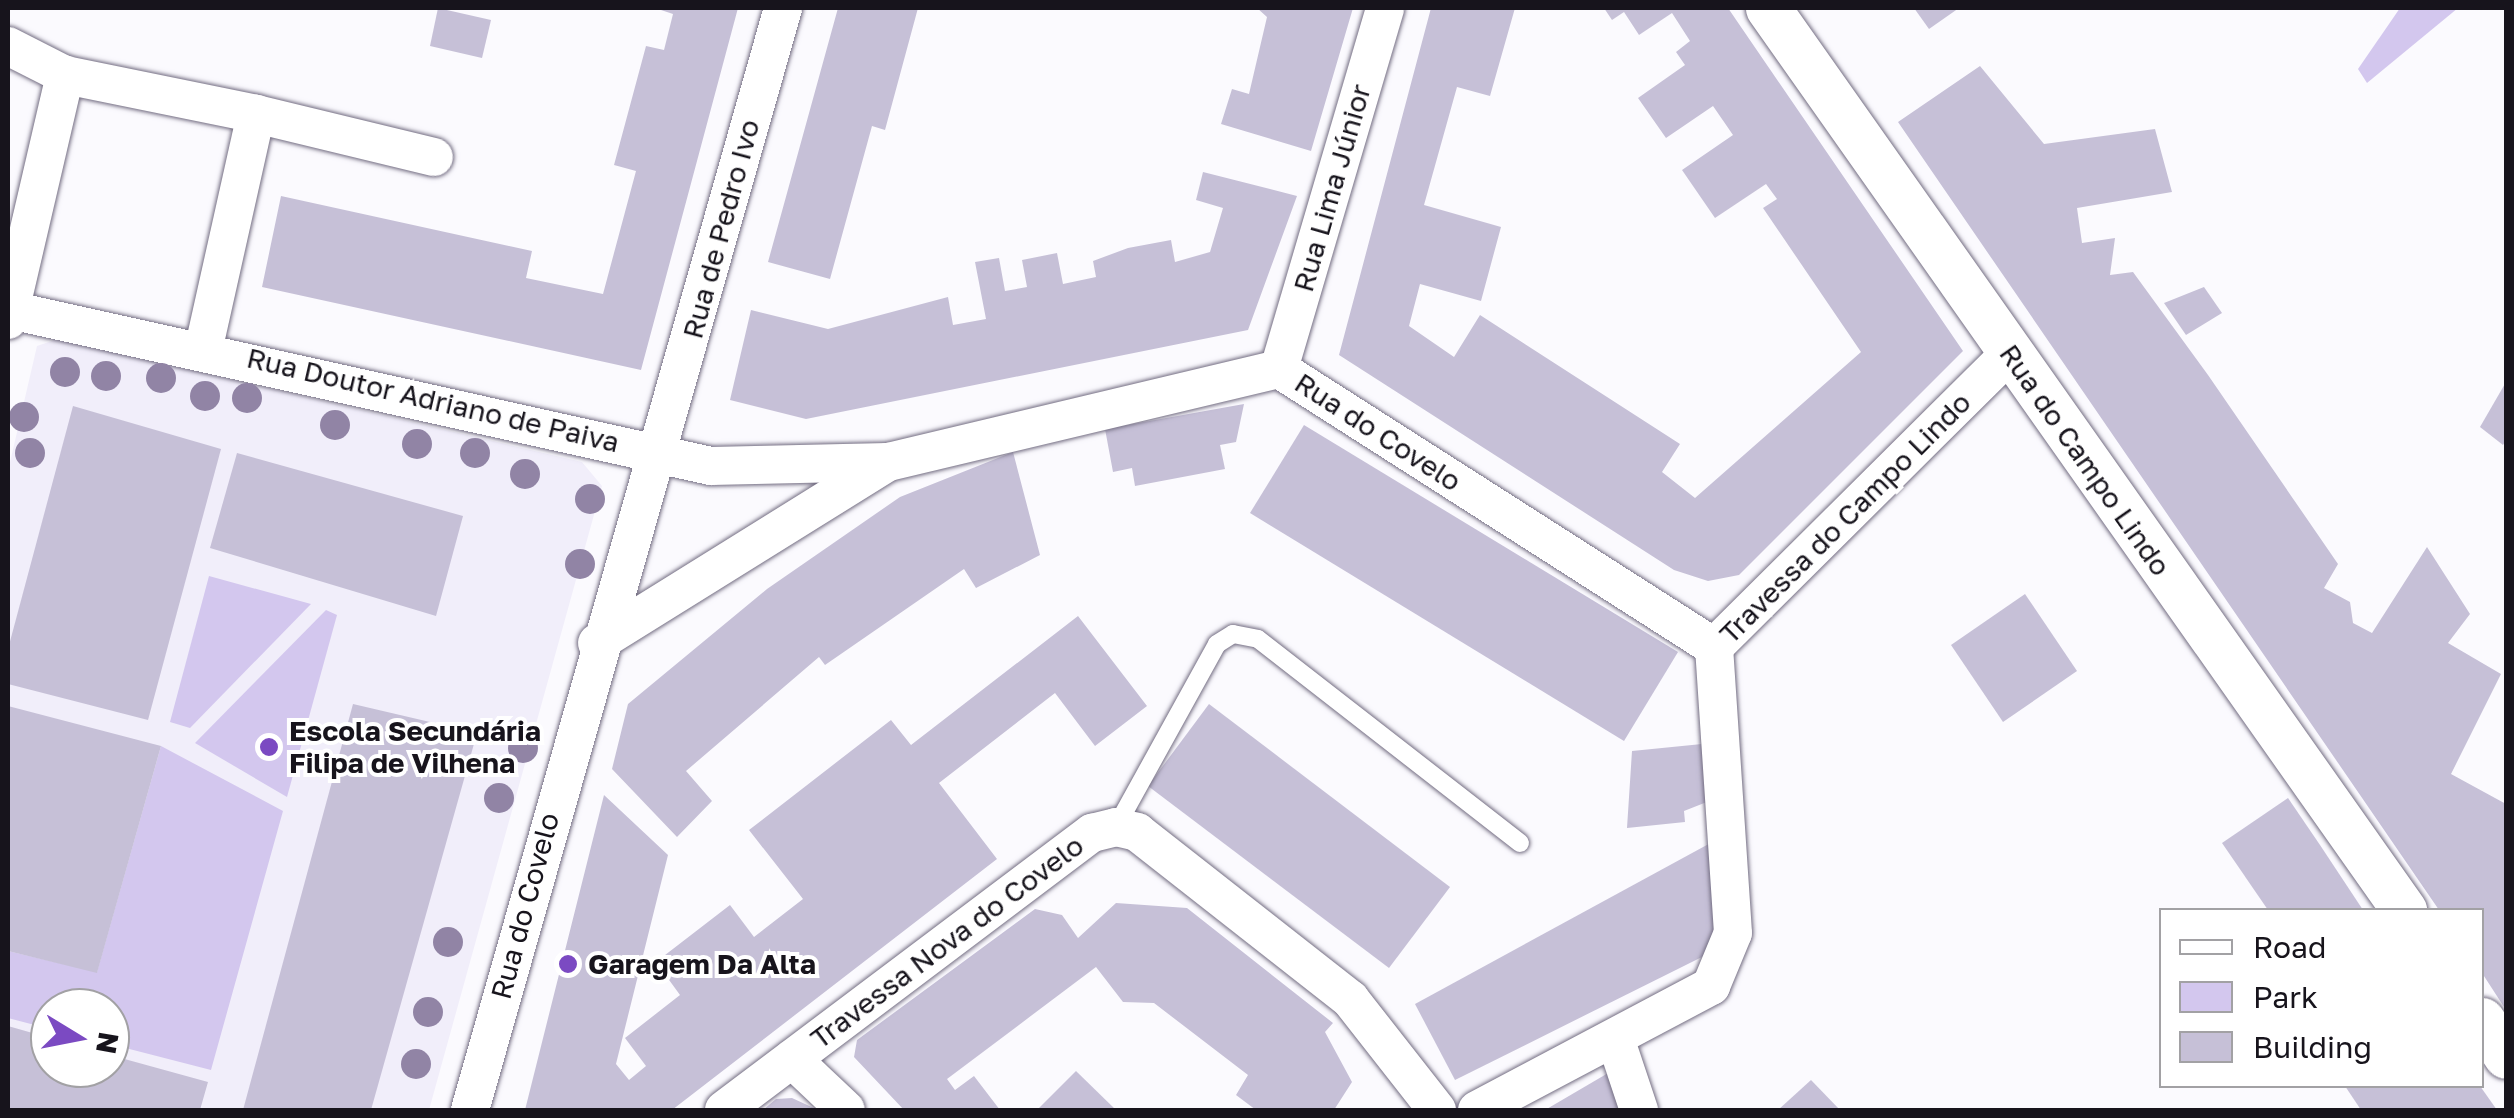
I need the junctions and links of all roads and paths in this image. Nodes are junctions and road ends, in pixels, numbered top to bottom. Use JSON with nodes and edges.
{"nodes":[{"id":1,"x":782,"y":8,"type":"edge"},
{"id":2,"x":1384,"y":8,"type":"edge"},
{"id":3,"x":1768,"y":8,"type":"edge"},
{"id":4,"x":8,"y":46,"type":"edge"},
{"id":5,"x":65,"y":75,"type":"junction"},
{"id":6,"x":256,"y":114,"type":"junction"},
{"id":7,"x":434,"y":156,"type":"dead end"},
{"id":8,"x":9,"y":315,"type":"edge"},
{"id":9,"x":204,"y":347,"type":"junction"},
{"id":10,"x":2010,"y":353,"type":"junction"},
{"id":11,"x":1280,"y":369,"type":"junction"},
{"id":12,"x":662,"y":452,"type":"junction"},
{"id":13,"x":888,"y":462,"type":"junction"},
{"id":14,"x":597,"y":643,"type":"junction"},
{"id":15,"x":1714,"y":647,"type":"junction"},
{"id":16,"x":1116,"y":827,"type":"junction"},
{"id":17,"x":1520,"y":844,"type":"dead end"},
{"id":18,"x":2403,"y":908,"type":"edge"},
{"id":19,"x":2484,"y":1023,"type":"edge"},
{"id":20,"x":1616,"y":1042,"type":"junction"},
{"id":21,"x":2506,"y":1056,"type":"edge"},
{"id":22,"x":792,"y":1058,"type":"junction"},
{"id":23,"x":470,"y":1110,"type":"edge"},
{"id":24,"x":724,"y":1110,"type":"edge"},
{"id":25,"x":846,"y":1110,"type":"edge"},
{"id":26,"x":1437,"y":1110,"type":"edge"},
{"id":27,"x":1477,"y":1110,"type":"edge"},
{"id":28,"x":1640,"y":1110,"type":"edge"}],
"edges":[{"from":1,"to":12,"type":"street","name":"Rua de Pedro Ivo"},
{"from":2,"to":11,"type":"street","name":"Rua Lima Júnior"},
{"from":3,"to":10,"type":"street","name":"Rua do Campo Lindo"},
{"from":4,"to":5,"type":"street"},
{"from":5,"to":6,"type":"street"},
{"from":5,"to":8,"type":"street","name":"Rua Doutor Adriano de Paiva"},
{"from":6,"to":7,"type":"street"},
{"from":6,"to":9,"type":"street"},
{"from":8,"to":9,"type":"street","name":"Rua Doutor Adriano de Paiva"},
{"from":9,"to":12,"type":"street","name":"Rua Doutor Adriano de Paiva"},
{"from":10,"to":15,"type":"street","name":"Travessa do Campo Lindo"},
{"from":10,"to":18,"type":"street","name":"Rua do Campo Lindo"},
{"from":11,"to":13,"type":"street","name":"Rua do Covelo"},
{"from":11,"to":15,"type":"street","name":"Rua do Covelo"},
{"from":12,"to":13,"type":"street","name":"Rua do Covelo"},
{"from":12,"to":14,"type":"street","name":"Rua do Covelo"},
{"from":13,"to":14,"type":"street","name":"Rua do Covelo"},
{"from":14,"to":23,"type":"street","name":"Rua do Covelo"},
{"from":15,"to":20,"type":"street","name":"Travessa do Campo Lindo"},
{"from":16,"to":17,"type":"lane"},
{"from":16,"to":22,"type":"street","name":"Travessa Nova do Covelo"},
{"from":16,"to":26,"type":"street","name":"Travessa Nova do Covelo"},
{"from":19,"to":21,"type":"street"},
{"from":20,"to":27,"type":"street"},
{"from":20,"to":28,"type":"street"},
{"from":22,"to":24,"type":"street","name":"Travessa Nova do Covelo"},
{"from":22,"to":25,"type":"street"}]}
